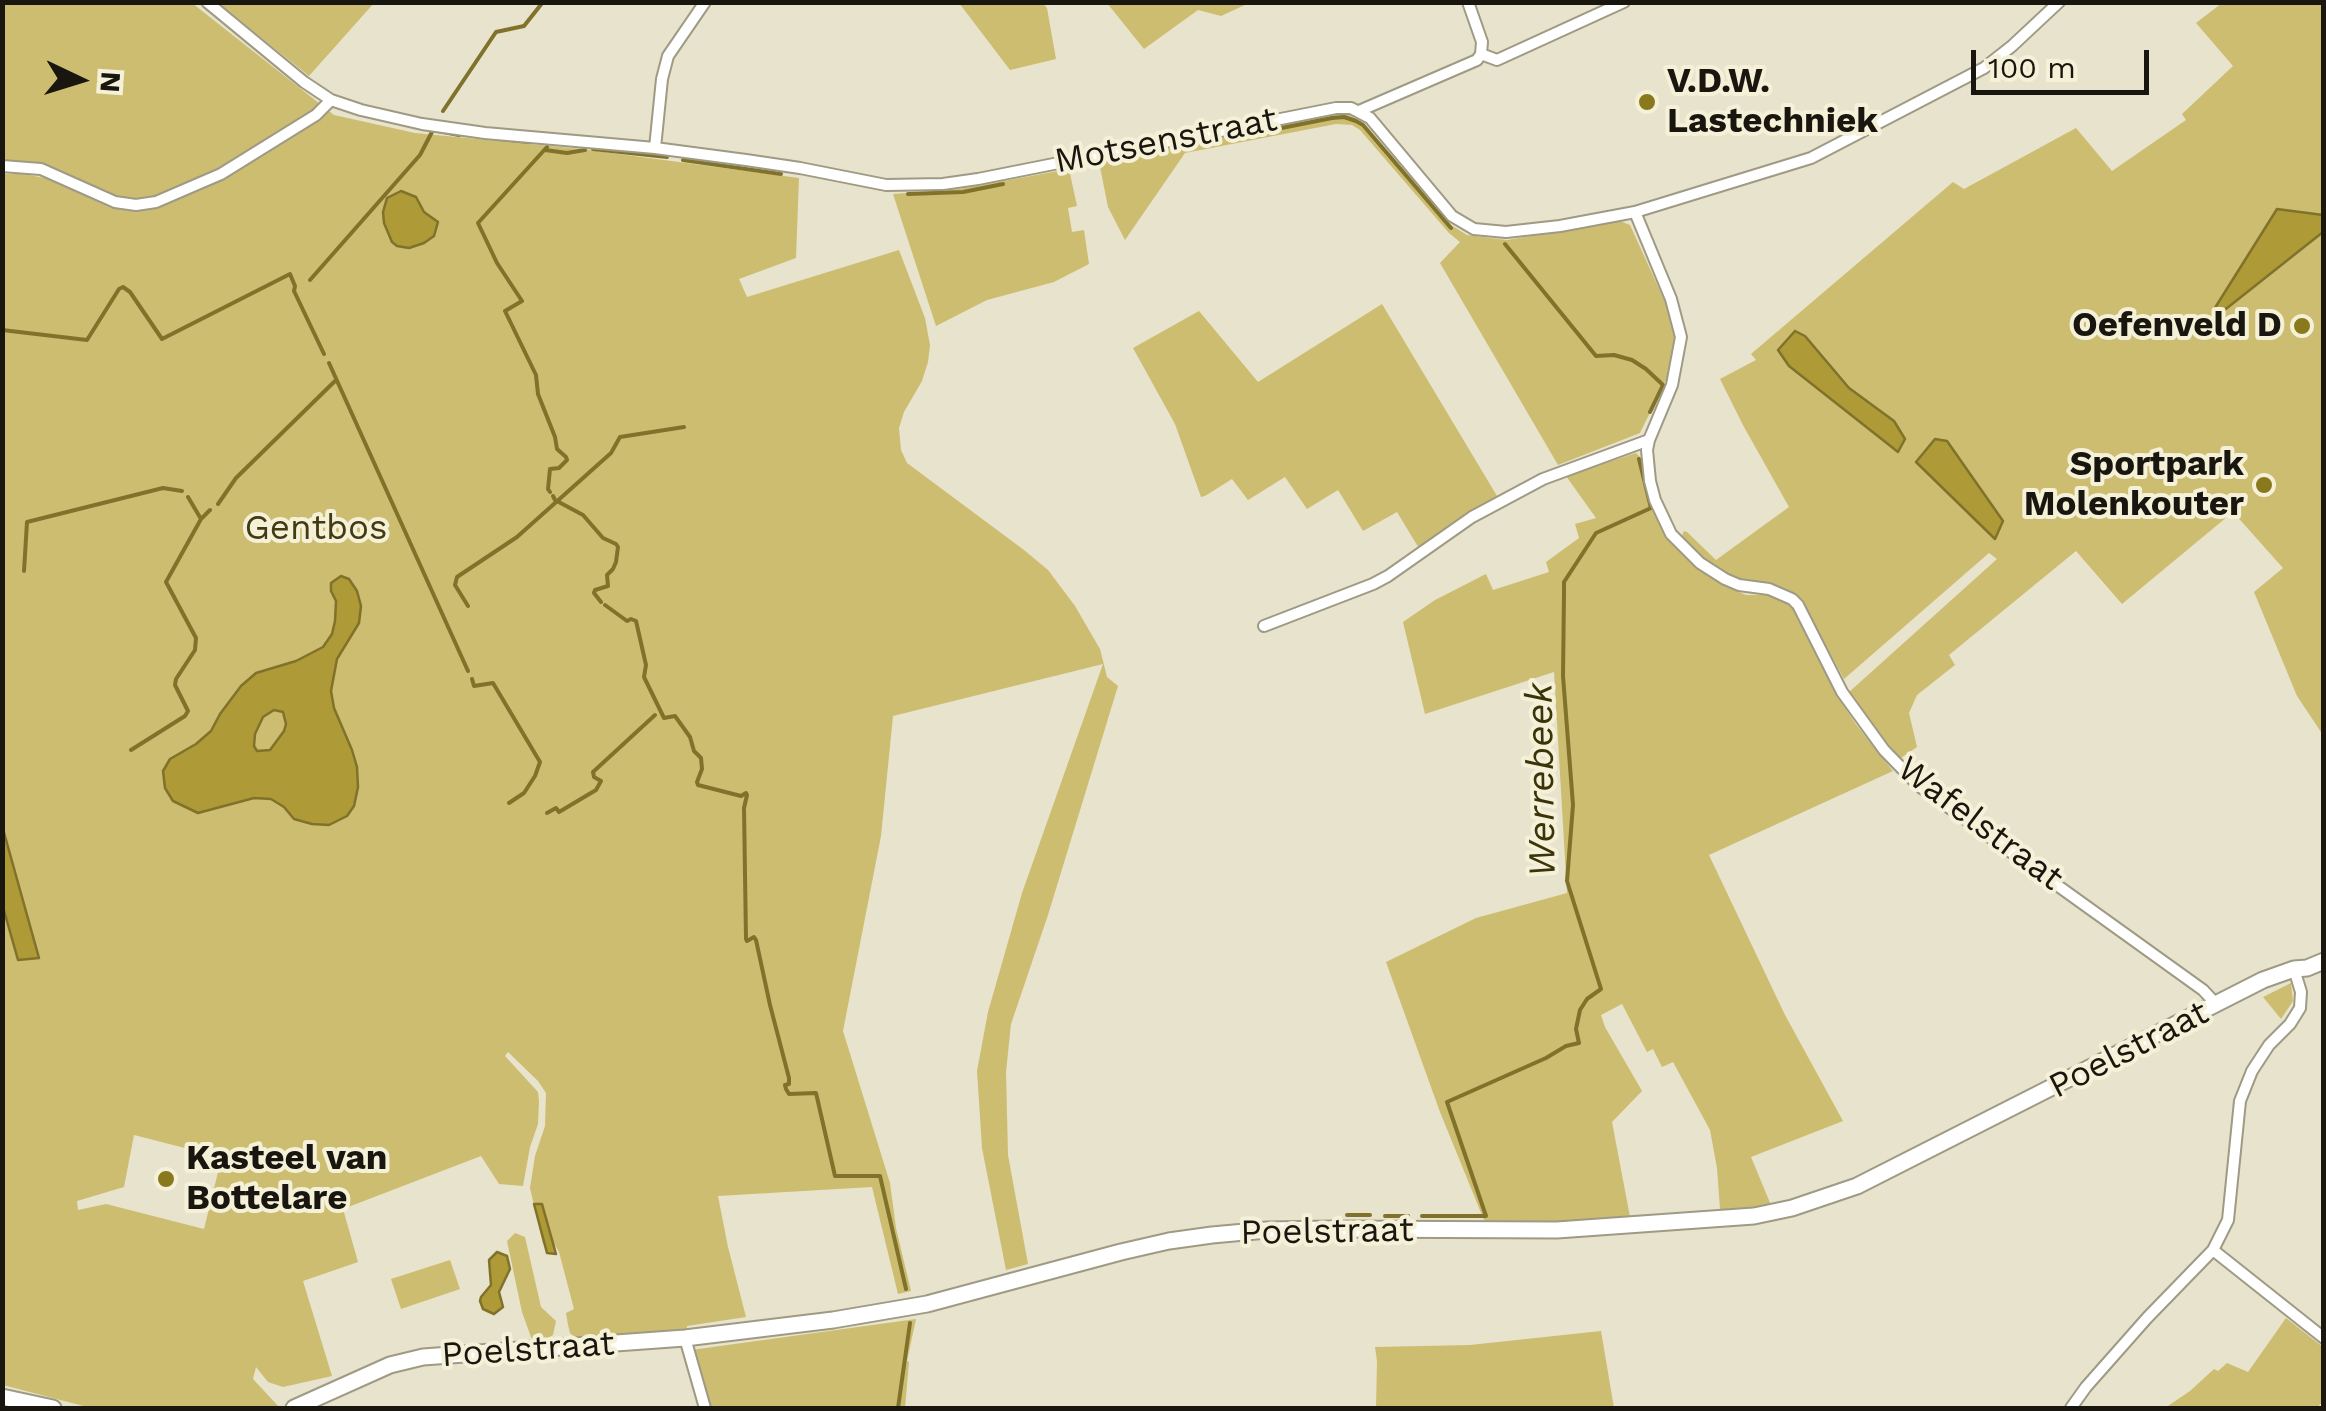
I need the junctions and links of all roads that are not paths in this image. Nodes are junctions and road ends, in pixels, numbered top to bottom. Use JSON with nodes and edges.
{"nodes":[{"id":1,"x":207,"y":2,"type":"edge"},
{"id":2,"x":1468,"y":2,"type":"edge"},
{"id":3,"x":1624,"y":2,"type":"edge"},
{"id":4,"x":2059,"y":2,"type":"edge"},
{"id":5,"x":701,"y":4,"type":"edge"},
{"id":6,"x":1481,"y":54,"type":"junction"},
{"id":7,"x":331,"y":100,"type":"junction"},
{"id":8,"x":1359,"y":111,"type":"junction"},
{"id":9,"x":654,"y":148,"type":"junction"},
{"id":10,"x":2,"y":166,"type":"edge"},
{"id":11,"x":1635,"y":212,"type":"junction"},
{"id":12,"x":1648,"y":440,"type":"junction"},
{"id":13,"x":1264,"y":626,"type":"dead end"},
{"id":14,"x":2324,"y":961,"type":"edge"},
{"id":15,"x":2294,"y":969,"type":"junction"},
{"id":16,"x":2217,"y":1005,"type":"junction"},
{"id":17,"x":2213,"y":1250,"type":"junction"},
{"id":18,"x":684,"y":1338,"type":"junction"},
{"id":19,"x":2324,"y":1338,"type":"edge"},
{"id":20,"x":2,"y":1397,"type":"edge"},
{"id":21,"x":53,"y":1408,"type":"edge"},
{"id":22,"x":294,"y":1408,"type":"edge"},
{"id":23,"x":705,"y":1408,"type":"edge"},
{"id":24,"x":2071,"y":1408,"type":"edge"}],
"edges":[{"from":1,"to":7,"type":"street","name":"Motsenstraat"},
{"from":2,"to":6,"type":"street"},
{"from":3,"to":6,"type":"street"},
{"from":4,"to":11,"type":"street"},
{"from":5,"to":9,"type":"street"},
{"from":6,"to":8,"type":"street"},
{"from":7,"to":9,"type":"street","name":"Motsenstraat"},
{"from":7,"to":10,"type":"street"},
{"from":8,"to":9,"type":"street","name":"Motsenstraat"},
{"from":8,"to":11,"type":"street"},
{"from":11,"to":12,"type":"street","name":"Wafelstraat"},
{"from":12,"to":13,"type":"street"},
{"from":12,"to":16,"type":"street","name":"Wafelstraat"},
{"from":14,"to":15,"type":"street","name":"Poelstraat"},
{"from":15,"to":16,"type":"street","name":"Poelstraat"},
{"from":15,"to":17,"type":"street"},
{"from":16,"to":18,"type":"street","name":"Poelstraat"},
{"from":17,"to":19,"type":"street"},
{"from":17,"to":24,"type":"street"},
{"from":18,"to":22,"type":"street","name":"Poelstraat"},
{"from":18,"to":23,"type":"street"},
{"from":20,"to":21,"type":"street"}]}
